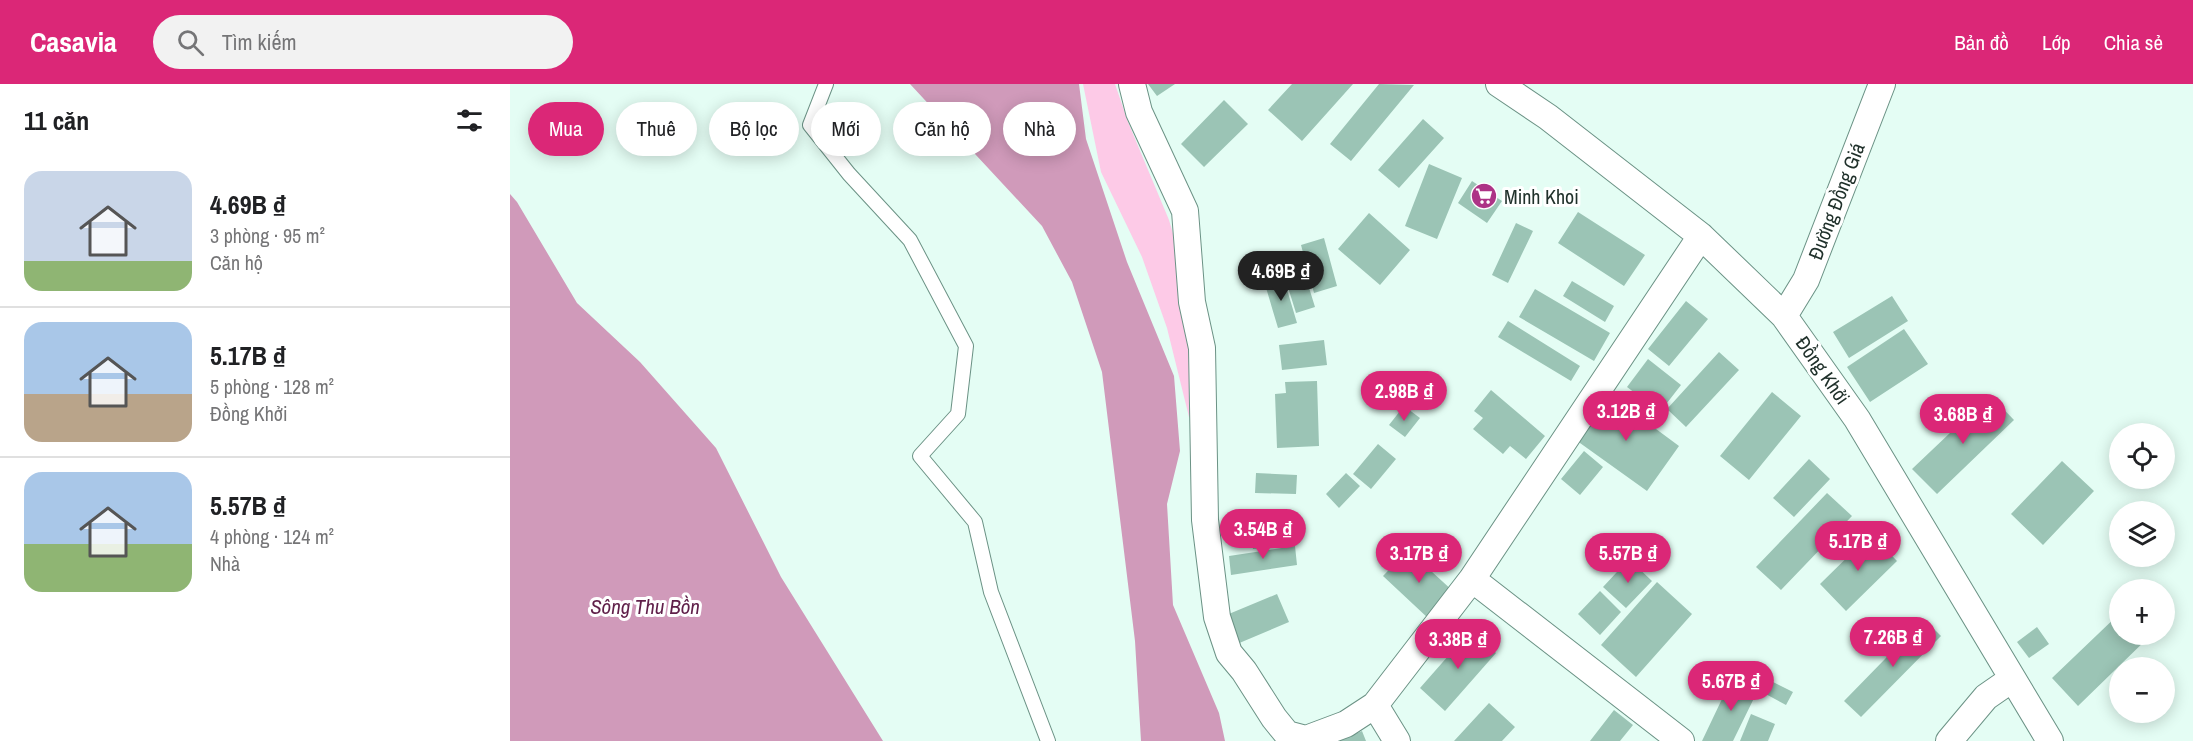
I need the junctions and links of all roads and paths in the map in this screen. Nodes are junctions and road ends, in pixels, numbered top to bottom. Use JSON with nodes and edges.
{"nodes":[{"id":1,"x":825,"y":84,"type":"edge"},
{"id":2,"x":1132,"y":84,"type":"edge"},
{"id":3,"x":1499,"y":84,"type":"edge"},
{"id":4,"x":1882,"y":84,"type":"edge"},
{"id":5,"x":1701,"y":236,"type":"junction"},
{"id":6,"x":1784,"y":315,"type":"junction"},
{"id":7,"x":1472,"y":579,"type":"junction"},
{"id":8,"x":2012,"y":679,"type":"junction"},
{"id":9,"x":1375,"y":705,"type":"junction"},
{"id":10,"x":1048,"y":741,"type":"edge"},
{"id":11,"x":1397,"y":741,"type":"edge"},
{"id":12,"x":1681,"y":741,"type":"edge"},
{"id":13,"x":1949,"y":741,"type":"edge"},
{"id":14,"x":2050,"y":741,"type":"edge"}],
"edges":[{"from":1,"to":10,"type":"lane"},
{"from":2,"to":9,"type":"street"},
{"from":3,"to":5,"type":"street","name":"Đồng Khởi"},
{"from":4,"to":6,"type":"street","name":"Đường Đồng Giá"},
{"from":5,"to":6,"type":"street","name":"Đồng Khởi"},
{"from":5,"to":7,"type":"street"},
{"from":6,"to":8,"type":"street","name":"Đồng Khởi"},
{"from":7,"to":9,"type":"street"},
{"from":7,"to":12,"type":"street"},
{"from":8,"to":13,"type":"street"},
{"from":8,"to":14,"type":"street","name":"Đồng Khởi"},
{"from":9,"to":11,"type":"street"}]}
